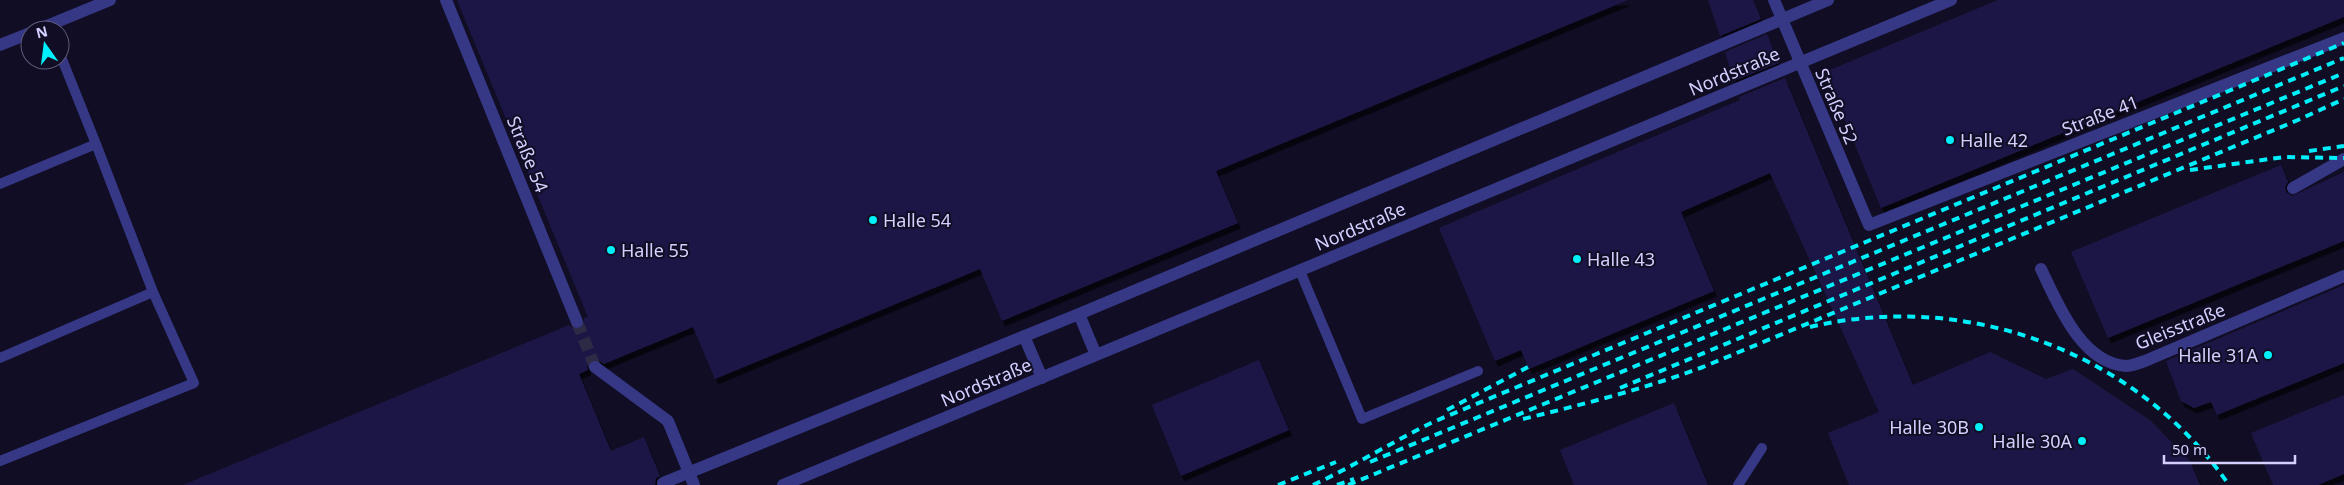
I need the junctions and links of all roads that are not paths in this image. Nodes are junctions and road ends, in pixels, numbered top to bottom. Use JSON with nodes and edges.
{"nodes":[{"id":1,"x":110,"y":0,"type":"edge"},
{"id":2,"x":446,"y":0,"type":"edge"},
{"id":3,"x":1774,"y":0,"type":"edge"},
{"id":4,"x":1828,"y":0,"type":"edge"},
{"id":5,"x":1951,"y":0,"type":"edge"},
{"id":6,"x":1782,"y":19,"type":"junction"},
{"id":7,"x":64,"y":20,"type":"edge"},
{"id":8,"x":20,"y":37,"type":"edge"},
{"id":9,"x":2344,"y":38,"type":"edge"},
{"id":10,"x":0,"y":45,"type":"edge"},
{"id":11,"x":1800,"y":63,"type":"junction"},
{"id":12,"x":66,"y":70,"type":"edge"},
{"id":13,"x":96,"y":144,"type":"junction"},
{"id":14,"x":2344,"y":159,"type":"edge"},
{"id":15,"x":0,"y":184,"type":"edge"},
{"id":16,"x":2293,"y":188,"type":"dead end"},
{"id":17,"x":1869,"y":225,"type":"joint"},
{"id":18,"x":2041,"y":269,"type":"dead end"},
{"id":19,"x":1300,"y":270,"type":"junction"},
{"id":20,"x":2344,"y":276,"type":"edge"},
{"id":21,"x":153,"y":292,"type":"junction"},
{"id":22,"x":1079,"y":314,"type":"junction"},
{"id":23,"x":577,"y":322,"type":"tunnel mouth"},
{"id":24,"x":1024,"y":336,"type":"junction"},
{"id":25,"x":1096,"y":355,"type":"junction"},
{"id":26,"x":0,"y":358,"type":"edge"},
{"id":27,"x":595,"y":367,"type":"tunnel mouth"},
{"id":28,"x":1478,"y":371,"type":"dead end"},
{"id":29,"x":1042,"y":378,"type":"junction"},
{"id":30,"x":1762,"y":448,"type":"dead end"},
{"id":31,"x":0,"y":461,"type":"edge"},
{"id":32,"x":689,"y":473,"type":"junction"},
{"id":33,"x":663,"y":484,"type":"dead end"},
{"id":34,"x":694,"y":485,"type":"edge"},
{"id":35,"x":783,"y":485,"type":"edge"},
{"id":36,"x":1738,"y":485,"type":"edge"}],
"edges":[{"from":1,"to":7,"type":"street"},
{"from":2,"to":23,"type":"street","name":"Straße 54"},
{"from":3,"to":6,"type":"street","name":"Straße 52"},
{"from":4,"to":6,"type":"street","name":"Nordstraße"},
{"from":5,"to":11,"type":"street","name":"Nordstraße"},
{"from":6,"to":11,"type":"street","name":"Straße 52"},
{"from":6,"to":22,"type":"street","name":"Nordstraße"},
{"from":8,"to":10,"type":"street"},
{"from":9,"to":17,"type":"street","name":"Straße 41"},
{"from":11,"to":17,"type":"street","name":"Straße 52"},
{"from":11,"to":19,"type":"street","name":"Nordstraße"},
{"from":12,"to":13,"type":"lane"},
{"from":13,"to":15,"type":"lane"},
{"from":13,"to":21,"type":"lane"},
{"from":14,"to":16,"type":"street"},
{"from":18,"to":20,"type":"street","name":"Gleisstraße"},
{"from":19,"to":25,"type":"street","name":"Nordstraße"},
{"from":19,"to":28,"type":"lane"},
{"from":21,"to":26,"type":"lane"},
{"from":21,"to":31,"type":"lane"},
{"from":22,"to":24,"type":"street","name":"Nordstraße"},
{"from":22,"to":25,"type":"street"},
{"from":24,"to":29,"type":"street"},
{"from":24,"to":32,"type":"street","name":"Nordstraße"},
{"from":25,"to":29,"type":"street","name":"Nordstraße"},
{"from":27,"to":32,"type":"street"},
{"from":29,"to":35,"type":"street","name":"Nordstraße"},
{"from":30,"to":36,"type":"lane"},
{"from":32,"to":33,"type":"street","name":"Nordstraße"},
{"from":32,"to":34,"type":"street"}]}
